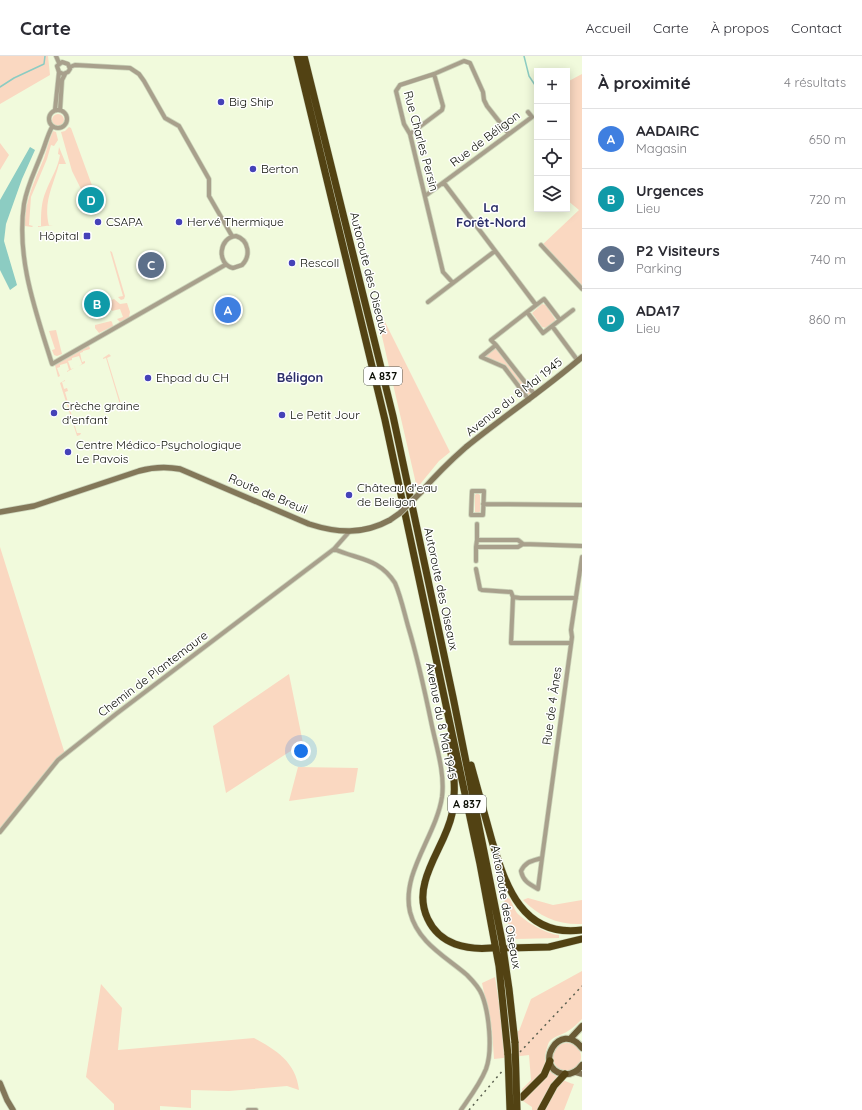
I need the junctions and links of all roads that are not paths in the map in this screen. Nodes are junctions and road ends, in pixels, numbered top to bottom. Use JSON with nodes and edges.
{"nodes":[{"id":1,"x":56,"y":56,"type":"edge"},
{"id":2,"x":66,"y":56,"type":"edge"},
{"id":3,"x":302,"y":56,"type":"edge"},
{"id":4,"x":62,"y":62,"type":"junction"},
{"id":5,"x":70,"y":67,"type":"junction"},
{"id":6,"x":59,"y":72,"type":"junction"},
{"id":7,"x":65,"y":74,"type":"junction"},
{"id":8,"x":434,"y":74,"type":"junction"},
{"id":9,"x":57,"y":110,"type":"junction"},
{"id":10,"x":528,"y":112,"type":"dead end"},
{"id":11,"x":52,"y":127,"type":"junction"},
{"id":12,"x":410,"y":134,"type":"junction"},
{"id":13,"x":509,"y":134,"type":"junction"},
{"id":14,"x":444,"y":182,"type":"junction"},
{"id":15,"x":425,"y":196,"type":"junction"},
{"id":16,"x":232,"y":236,"type":"junction"},
{"id":17,"x":541,"y":246,"type":"dead end"},
{"id":18,"x":495,"y":251,"type":"junction"},
{"id":19,"x":225,"y":265,"type":"junction"},
{"id":20,"x":453,"y":284,"type":"junction"},
{"id":21,"x":582,"y":289,"type":"edge"},
{"id":22,"x":428,"y":302,"type":"dead end"},
{"id":23,"x":536,"y":305,"type":"junction"},
{"id":24,"x":574,"y":310,"type":"dead end"},
{"id":25,"x":527,"y":312,"type":"junction"},
{"id":26,"x":560,"y":320,"type":"junction"},
{"id":27,"x":552,"y":326,"type":"junction"},
{"id":28,"x":496,"y":346,"type":"junction"},
{"id":29,"x":580,"y":359,"type":"edge"},
{"id":30,"x":535,"y":395,"type":"junction"},
{"id":31,"x":529,"y":400,"type":"junction"},
{"id":32,"x":484,"y":504,"type":"junction"},
{"id":33,"x":582,"y":505,"type":"edge"},
{"id":34,"x":0,"y":512,"type":"edge"},
{"id":35,"x":390,"y":520,"type":"joint"},
{"id":36,"x":477,"y":524,"type":"dead end"},
{"id":37,"x":349,"y":532,"type":"junction"},
{"id":38,"x":477,"y":540,"type":"junction"},
{"id":39,"x":523,"y":544,"type":"junction"},
{"id":40,"x":582,"y":546,"type":"edge"},
{"id":41,"x":476,"y":547,"type":"junction"},
{"id":42,"x":334,"y":549,"type":"junction"},
{"id":43,"x":582,"y":557,"type":"edge"},
{"id":44,"x":476,"y":561,"type":"dead end"},
{"id":45,"x":476,"y":569,"type":"dead end"},
{"id":46,"x":513,"y":597,"type":"junction"},
{"id":47,"x":576,"y":598,"type":"junction"},
{"id":48,"x":571,"y":643,"type":"junction"},
{"id":49,"x":438,"y":666,"type":"junction"},
{"id":50,"x":453,"y":697,"type":"junction"},
{"id":51,"x":0,"y":832,"type":"edge"},
{"id":52,"x":542,"y":858,"type":"junction"},
{"id":53,"x":582,"y":930,"type":"edge"},
{"id":54,"x":582,"y":939,"type":"edge"},
{"id":55,"x":491,"y":948,"type":"dead end"},
{"id":56,"x":509,"y":948,"type":"dead end"},
{"id":57,"x":582,"y":1026,"type":"edge"},
{"id":58,"x":570,"y":1039,"type":"junction"},
{"id":59,"x":582,"y":1048,"type":"edge"},
{"id":60,"x":550,"y":1061,"type":"junction"},
{"id":61,"x":582,"y":1066,"type":"edge"},
{"id":62,"x":575,"y":1072,"type":"junction"},
{"id":63,"x":565,"y":1074,"type":"junction"},
{"id":64,"x":582,"y":1074,"type":"edge"},
{"id":65,"x":0,"y":1083,"type":"edge"},
{"id":66,"x":522,"y":1097,"type":"dead end"},
{"id":67,"x":13,"y":1110,"type":"edge"},
{"id":68,"x":248,"y":1110,"type":"edge"},
{"id":69,"x":256,"y":1110,"type":"edge"},
{"id":70,"x":461,"y":1110,"type":"edge"},
{"id":71,"x":510,"y":1110,"type":"edge"},
{"id":72,"x":517,"y":1110,"type":"edge"},
{"id":73,"x":541,"y":1110,"type":"edge"}],
"edges":[{"from":1,"to":4,"type":"street"},
{"from":2,"to":4,"type":"street"},
{"from":3,"to":49,"type":"highway","name":"Autoroute des Oiseaux","number":"A 837"},
{"from":3,"to":50,"type":"highway","name":"Autoroute des Oiseaux","number":"A 837"},
{"from":4,"to":5,"type":"street"},
{"from":4,"to":6,"type":"street"},
{"from":5,"to":7,"type":"street"},
{"from":5,"to":16,"type":"street"},
{"from":6,"to":7,"type":"street"},
{"from":6,"to":9,"type":"street"},
{"from":7,"to":9,"type":"street"},
{"from":8,"to":12,"type":"street"},
{"from":8,"to":12,"type":"street","name":"Rue Charles Persin"},
{"from":8,"to":13,"type":"street","name":"Rue Charles Persin"},
{"from":9,"to":11,"type":"street"},
{"from":9,"to":11,"type":"street"},
{"from":10,"to":13,"type":"street","name":"Rue de Béligon"},
{"from":11,"to":19,"type":"street"},
{"from":12,"to":15,"type":"street","name":"Rue Charles Persin"},
{"from":13,"to":14,"type":"street","name":"Rue de Béligon"},
{"from":14,"to":15,"type":"street","name":"Rue de Béligon"},
{"from":14,"to":18,"type":"street"},
{"from":15,"to":20,"type":"street","name":"Rue Charles Persin"},
{"from":16,"to":19,"type":"street"},
{"from":16,"to":19,"type":"street"},
{"from":17,"to":21,"type":"street"},
{"from":18,"to":20,"type":"street"},
{"from":18,"to":23,"type":"street"},
{"from":20,"to":22,"type":"street"},
{"from":23,"to":25,"type":"street"},
{"from":23,"to":26,"type":"street"},
{"from":24,"to":26,"type":"street"},
{"from":25,"to":27,"type":"street"},
{"from":25,"to":28,"type":"street"},
{"from":26,"to":27,"type":"street"},
{"from":27,"to":29,"type":"street"},
{"from":28,"to":30,"type":"street"},
{"from":28,"to":31,"type":"street"},
{"from":29,"to":30,"type":"street","name":"Avenue du 8 Mai 1945"},
{"from":30,"to":31,"type":"street","name":"Avenue du 8 Mai 1945"},
{"from":31,"to":35,"type":"street","name":"Avenue du 8 Mai 1945","bridge":true},
{"from":32,"to":32,"type":"street"},
{"from":32,"to":33,"type":"street"},
{"from":34,"to":37,"type":"street","name":"Route de Breuil"},
{"from":35,"to":37,"type":"street","name":"Route de Breuil"},
{"from":36,"to":38,"type":"street"},
{"from":37,"to":42,"type":"street"},
{"from":38,"to":39,"type":"street"},
{"from":38,"to":41,"type":"street"},
{"from":39,"to":40,"type":"street"},
{"from":39,"to":41,"type":"street"},
{"from":41,"to":44,"type":"street"},
{"from":42,"to":51,"type":"street","name":"Chemin de Plantemaure"},
{"from":42,"to":70,"type":"street","name":"Avenue du 8 Mai 1945"},
{"from":43,"to":47,"type":"street","name":"Rue de 4 Ânes"},
{"from":45,"to":46,"type":"street"},
{"from":46,"to":47,"type":"street"},
{"from":46,"to":48,"type":"street"},
{"from":47,"to":48,"type":"street","name":"Rue de 4 Ânes"},
{"from":48,"to":52,"type":"street","name":"Rue de 4 Ânes"},
{"from":49,"to":55,"type":"highway"},
{"from":49,"to":71,"type":"highway","name":"Autoroute des Oiseaux","number":"A 837","bridge":true},
{"from":50,"to":53,"type":"highway"},
{"from":50,"to":72,"type":"highway","name":"Autoroute des Oiseaux","number":"A 837","bridge":true},
{"from":52,"to":52,"type":"street","name":"Rue de 4 Ânes"},
{"from":54,"to":56,"type":"highway"},
{"from":57,"to":58,"type":"main road"},
{"from":58,"to":59,"type":"main road"},
{"from":58,"to":60,"type":"main road"},
{"from":60,"to":63,"type":"main road"},
{"from":60,"to":66,"type":"highway"},
{"from":61,"to":62,"type":"main road"},
{"from":62,"to":63,"type":"main road"},
{"from":62,"to":64,"type":"street"},
{"from":63,"to":73,"type":"highway"},
{"from":65,"to":67,"type":"street"},
{"from":68,"to":69,"type":"street"}]}
